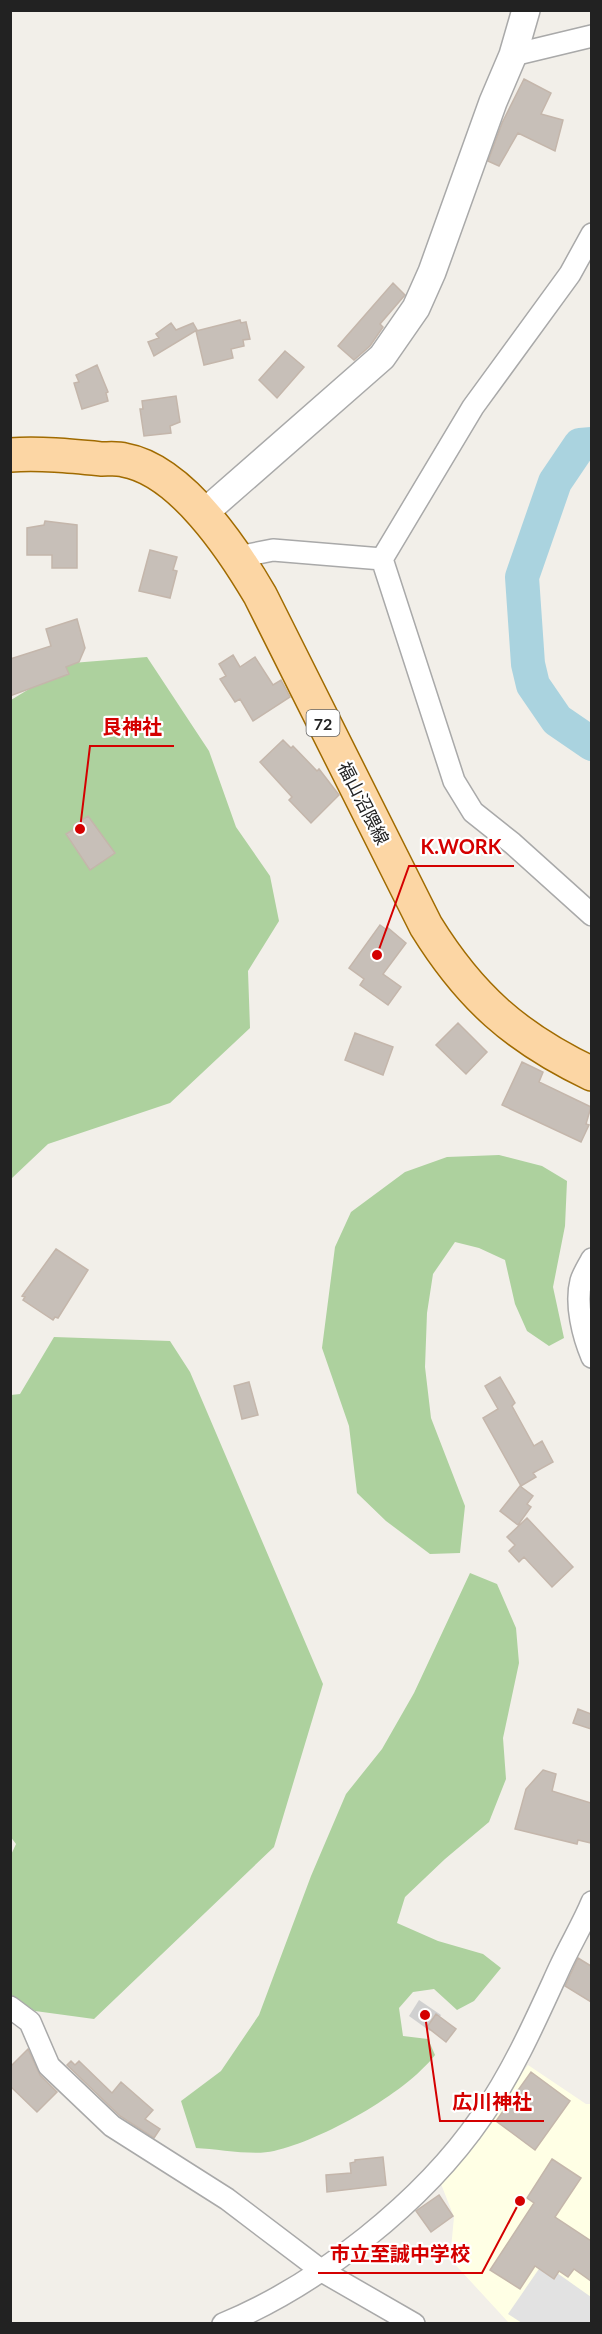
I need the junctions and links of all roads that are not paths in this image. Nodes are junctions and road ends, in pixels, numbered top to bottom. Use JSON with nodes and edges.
{"nodes":[{"id":1,"x":526,"y":10,"type":"edge"},
{"id":2,"x":591,"y":36,"type":"edge"},
{"id":3,"x":513,"y":55,"type":"junction"},
{"id":4,"x":591,"y":234,"type":"edge"},
{"id":5,"x":10,"y":455,"type":"edge"},
{"id":6,"x":204,"y":513,"type":"junction"},
{"id":7,"x":238,"y":557,"type":"junction"},
{"id":8,"x":382,"y":559,"type":"junction"},
{"id":9,"x":591,"y":915,"type":"edge"},
{"id":10,"x":591,"y":1074,"type":"edge"},
{"id":11,"x":591,"y":1259,"type":"edge"},
{"id":12,"x":591,"y":1357,"type":"edge"},
{"id":13,"x":591,"y":1902,"type":"edge"},
{"id":14,"x":10,"y":2007,"type":"edge"},
{"id":15,"x":322,"y":2271,"type":"junction"},
{"id":16,"x":223,"y":2324,"type":"edge"},
{"id":17,"x":414,"y":2324,"type":"edge"}],
"edges":[{"from":1,"to":3,"type":"street"},
{"from":2,"to":3,"type":"street"},
{"from":3,"to":6,"type":"street"},
{"from":4,"to":8,"type":"street"},
{"from":5,"to":6,"type":"main road","name":"福山沼隈線","number":"72"},
{"from":6,"to":7,"type":"main road","name":"福山沼隈線","number":"72"},
{"from":7,"to":8,"type":"street"},
{"from":7,"to":10,"type":"main road","name":"福山沼隈線","number":"72"},
{"from":8,"to":9,"type":"street"},
{"from":11,"to":12,"type":"street"},
{"from":13,"to":15,"type":"street"},
{"from":14,"to":15,"type":"street"},
{"from":15,"to":16,"type":"street"},
{"from":15,"to":17,"type":"street"}]}
